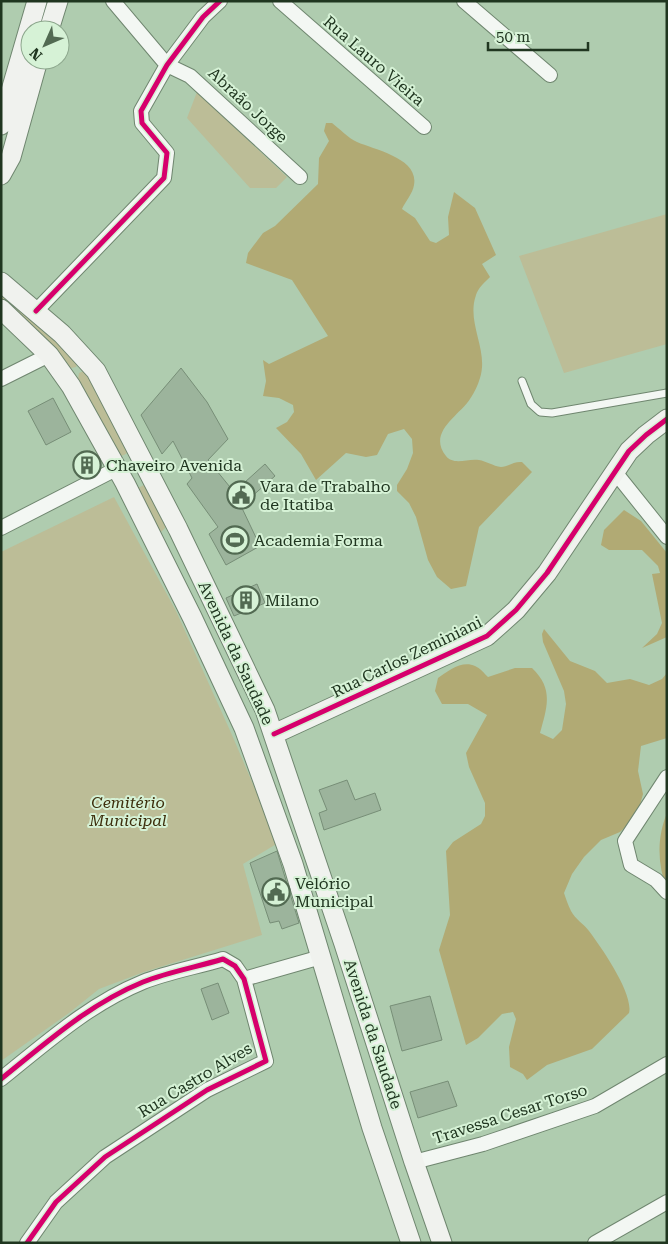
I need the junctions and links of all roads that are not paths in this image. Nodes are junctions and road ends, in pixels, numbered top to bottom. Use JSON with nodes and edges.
{"nodes":[{"id":1,"x":38,"y":1,"type":"edge"},
{"id":2,"x":58,"y":1,"type":"edge"},
{"id":3,"x":113,"y":1,"type":"edge"},
{"id":4,"x":220,"y":1,"type":"edge"},
{"id":5,"x":280,"y":1,"type":"edge"},
{"id":6,"x":464,"y":1,"type":"edge"},
{"id":7,"x":51,"y":20,"type":"edge"},
{"id":8,"x":168,"y":65,"type":"junction"},
{"id":9,"x":35,"y":70,"type":"edge"},
{"id":10,"x":550,"y":75,"type":"dead end"},
{"id":11,"x":1,"y":125,"type":"edge"},
{"id":12,"x":424,"y":127,"type":"dead end"},
{"id":13,"x":1,"y":175,"type":"edge"},
{"id":14,"x":300,"y":177,"type":"dead end"},
{"id":15,"x":1,"y":282,"type":"edge"},
{"id":16,"x":1,"y":309,"type":"edge"},
{"id":17,"x":36,"y":311,"type":"junction"},
{"id":18,"x":49,"y":355,"type":"junction"},
{"id":19,"x":1,"y":379,"type":"edge"},
{"id":20,"x":522,"y":381,"type":"dead end"},
{"id":21,"x":667,"y":393,"type":"edge"},
{"id":22,"x":667,"y":419,"type":"edge"},
{"id":23,"x":116,"y":469,"type":"junction"},
{"id":24,"x":148,"y":471,"type":"junction"},
{"id":25,"x":615,"y":472,"type":"junction"},
{"id":26,"x":1,"y":528,"type":"edge"},
{"id":27,"x":178,"y":529,"type":"junction"},
{"id":28,"x":667,"y":537,"type":"edge"},
{"id":29,"x":154,"y":541,"type":"junction"},
{"id":30,"x":200,"y":575,"type":"junction"},
{"id":31,"x":175,"y":583,"type":"junction"},
{"id":32,"x":274,"y":734,"type":"junction"},
{"id":33,"x":667,"y":777,"type":"edge"},
{"id":34,"x":667,"y":892,"type":"edge"},
{"id":35,"x":321,"y":957,"type":"junction"},
{"id":36,"x":244,"y":979,"type":"junction"},
{"id":37,"x":667,"y":1064,"type":"edge"},
{"id":38,"x":1,"y":1078,"type":"edge"},
{"id":39,"x":393,"y":1095,"type":"junction"},
{"id":40,"x":365,"y":1104,"type":"junction"},
{"id":41,"x":414,"y":1162,"type":"junction"},
{"id":42,"x":667,"y":1202,"type":"edge"},
{"id":43,"x":27,"y":1243,"type":"edge"},
{"id":44,"x":411,"y":1243,"type":"edge"},
{"id":45,"x":442,"y":1243,"type":"edge"},
{"id":46,"x":596,"y":1243,"type":"edge"}],
"edges":[{"from":1,"to":11,"type":"main road"},
{"from":2,"to":7,"type":"main road"},
{"from":3,"to":8,"type":"street"},
{"from":4,"to":8,"type":"street"},
{"from":5,"to":12,"type":"street","name":"Rua Lauro Vieira"},
{"from":6,"to":10,"type":"street"},
{"from":8,"to":14,"type":"street","name":"Abraão Jorge"},
{"from":8,"to":17,"type":"street"},
{"from":9,"to":13,"type":"main road"},
{"from":15,"to":17,"type":"main road","name":"Avenida da Saudade"},
{"from":16,"to":18,"type":"main road","name":"Avenida da Saudade"},
{"from":17,"to":24,"type":"main road","name":"Avenida da Saudade"},
{"from":18,"to":19,"type":"street"},
{"from":18,"to":23,"type":"main road","name":"Avenida da Saudade"},
{"from":20,"to":21,"type":"lane"},
{"from":22,"to":25,"type":"main road","name":"Rua Carlos Zeminiani"},
{"from":23,"to":24,"type":"main road"},
{"from":23,"to":26,"type":"street"},
{"from":23,"to":29,"type":"main road","name":"Avenida da Saudade"},
{"from":24,"to":27,"type":"main road","name":"Avenida da Saudade"},
{"from":25,"to":28,"type":"street"},
{"from":25,"to":32,"type":"main road","name":"Rua Carlos Zeminiani"},
{"from":27,"to":29,"type":"main road"},
{"from":27,"to":30,"type":"main road","name":"Avenida da Saudade"},
{"from":29,"to":31,"type":"main road","name":"Avenida da Saudade"},
{"from":30,"to":31,"type":"main road"},
{"from":30,"to":32,"type":"main road","name":"Avenida da Saudade"},
{"from":31,"to":35,"type":"main road","name":"Avenida da Saudade"},
{"from":32,"to":39,"type":"main road","name":"Avenida da Saudade"},
{"from":33,"to":34,"type":"street"},
{"from":35,"to":36,"type":"street"},
{"from":35,"to":40,"type":"main road","name":"Avenida da Saudade"},
{"from":36,"to":38,"type":"street"},
{"from":36,"to":43,"type":"street","name":"Rua Castro Alves"},
{"from":37,"to":41,"type":"street","name":"Travessa Cesar Torso"},
{"from":39,"to":40,"type":"main road"},
{"from":39,"to":41,"type":"main road","name":"Avenida da Saudade"},
{"from":40,"to":44,"type":"main road","name":"Avenida da Saudade"},
{"from":41,"to":45,"type":"main road","name":"Avenida da Saudade"},
{"from":42,"to":46,"type":"street"}]}
